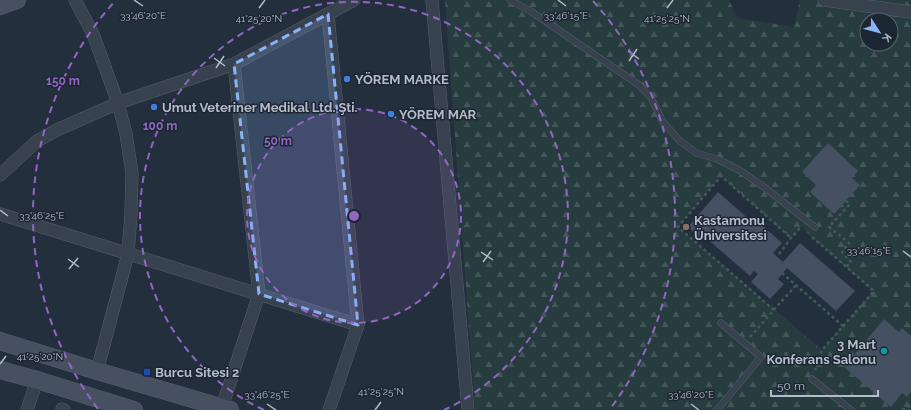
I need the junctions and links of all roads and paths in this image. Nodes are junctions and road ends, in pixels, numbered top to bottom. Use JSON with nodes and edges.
{"nodes":[{"id":1,"x":17,"y":0,"type":"edge"},
{"id":2,"x":75,"y":0,"type":"edge"},
{"id":3,"x":354,"y":0,"type":"edge"},
{"id":4,"x":432,"y":0,"type":"edge"},
{"id":5,"x":510,"y":0,"type":"edge"},
{"id":6,"x":824,"y":0,"type":"edge"},
{"id":7,"x":0,"y":6,"type":"edge"},
{"id":8,"x":911,"y":12,"type":"edge"},
{"id":9,"x":328,"y":14,"type":"junction"},
{"id":10,"x":234,"y":64,"type":"junction"},
{"id":11,"x":118,"y":103,"type":"junction"},
{"id":12,"x":0,"y":175,"type":"edge"},
{"id":13,"x":846,"y":201,"type":"dead end"},
{"id":14,"x":0,"y":214,"type":"edge"},
{"id":15,"x":815,"y":227,"type":"dead end"},
{"id":16,"x":806,"y":232,"type":"dead end"},
{"id":17,"x":812,"y":237,"type":"dead end"},
{"id":18,"x":791,"y":238,"type":"junction"},
{"id":19,"x":128,"y":254,"type":"junction"},
{"id":20,"x":779,"y":254,"type":"dead end"},
{"id":21,"x":846,"y":267,"type":"junction"},
{"id":22,"x":782,"y":273,"type":"dead end"},
{"id":23,"x":796,"y":285,"type":"junction"},
{"id":24,"x":259,"y":294,"type":"junction"},
{"id":25,"x":774,"y":310,"type":"junction"},
{"id":26,"x":721,"y":323,"type":"dead end"},
{"id":27,"x":358,"y":325,"type":"junction"},
{"id":28,"x":843,"y":326,"type":"junction"},
{"id":29,"x":0,"y":341,"type":"edge"},
{"id":30,"x":745,"y":344,"type":"junction"},
{"id":31,"x":0,"y":370,"type":"edge"},
{"id":32,"x":97,"y":371,"type":"junction"},
{"id":33,"x":812,"y":379,"type":"joint"},
{"id":34,"x":36,"y":380,"type":"junction"},
{"id":35,"x":911,"y":405,"type":"edge"},
{"id":36,"x":226,"y":408,"type":"edge"},
{"id":37,"x":27,"y":410,"type":"edge"},
{"id":38,"x":134,"y":410,"type":"edge"},
{"id":39,"x":329,"y":410,"type":"edge"},
{"id":40,"x":468,"y":410,"type":"edge"},
{"id":41,"x":717,"y":410,"type":"edge"},
{"id":42,"x":851,"y":410,"type":"edge"},
{"id":43,"x":902,"y":410,"type":"edge"}],
"edges":[{"from":1,"to":7,"type":"main road"},
{"from":2,"to":11,"type":"street"},
{"from":3,"to":9,"type":"street"},
{"from":4,"to":40,"type":"street"},
{"from":5,"to":15,"type":"lane"},
{"from":6,"to":8,"type":"street"},
{"from":9,"to":10,"type":"street"},
{"from":9,"to":27,"type":"street"},
{"from":10,"to":11,"type":"street"},
{"from":10,"to":24,"type":"street"},
{"from":11,"to":12,"type":"street"},
{"from":11,"to":19,"type":"street"},
{"from":13,"to":21,"type":"path"},
{"from":14,"to":19,"type":"street"},
{"from":16,"to":18,"type":"path"},
{"from":17,"to":21,"type":"path"},
{"from":18,"to":20,"type":"path"},
{"from":18,"to":25,"type":"path"},
{"from":19,"to":24,"type":"street"},
{"from":19,"to":32,"type":"street"},
{"from":21,"to":28,"type":"path"},
{"from":22,"to":23,"type":"path"},
{"from":23,"to":25,"type":"path"},
{"from":23,"to":28,"type":"path"},
{"from":24,"to":27,"type":"street"},
{"from":24,"to":36,"type":"street"},
{"from":25,"to":30,"type":"path"},
{"from":26,"to":30,"type":"lane"},
{"from":27,"to":39,"type":"street"},
{"from":28,"to":33,"type":"path"},
{"from":29,"to":32,"type":"main road"},
{"from":30,"to":41,"type":"lane"},
{"from":31,"to":34,"type":"main road"},
{"from":32,"to":36,"type":"main road"},
{"from":33,"to":42,"type":"lane"},
{"from":34,"to":37,"type":"street"},
{"from":34,"to":38,"type":"main road"},
{"from":35,"to":43,"type":"path"}]}
